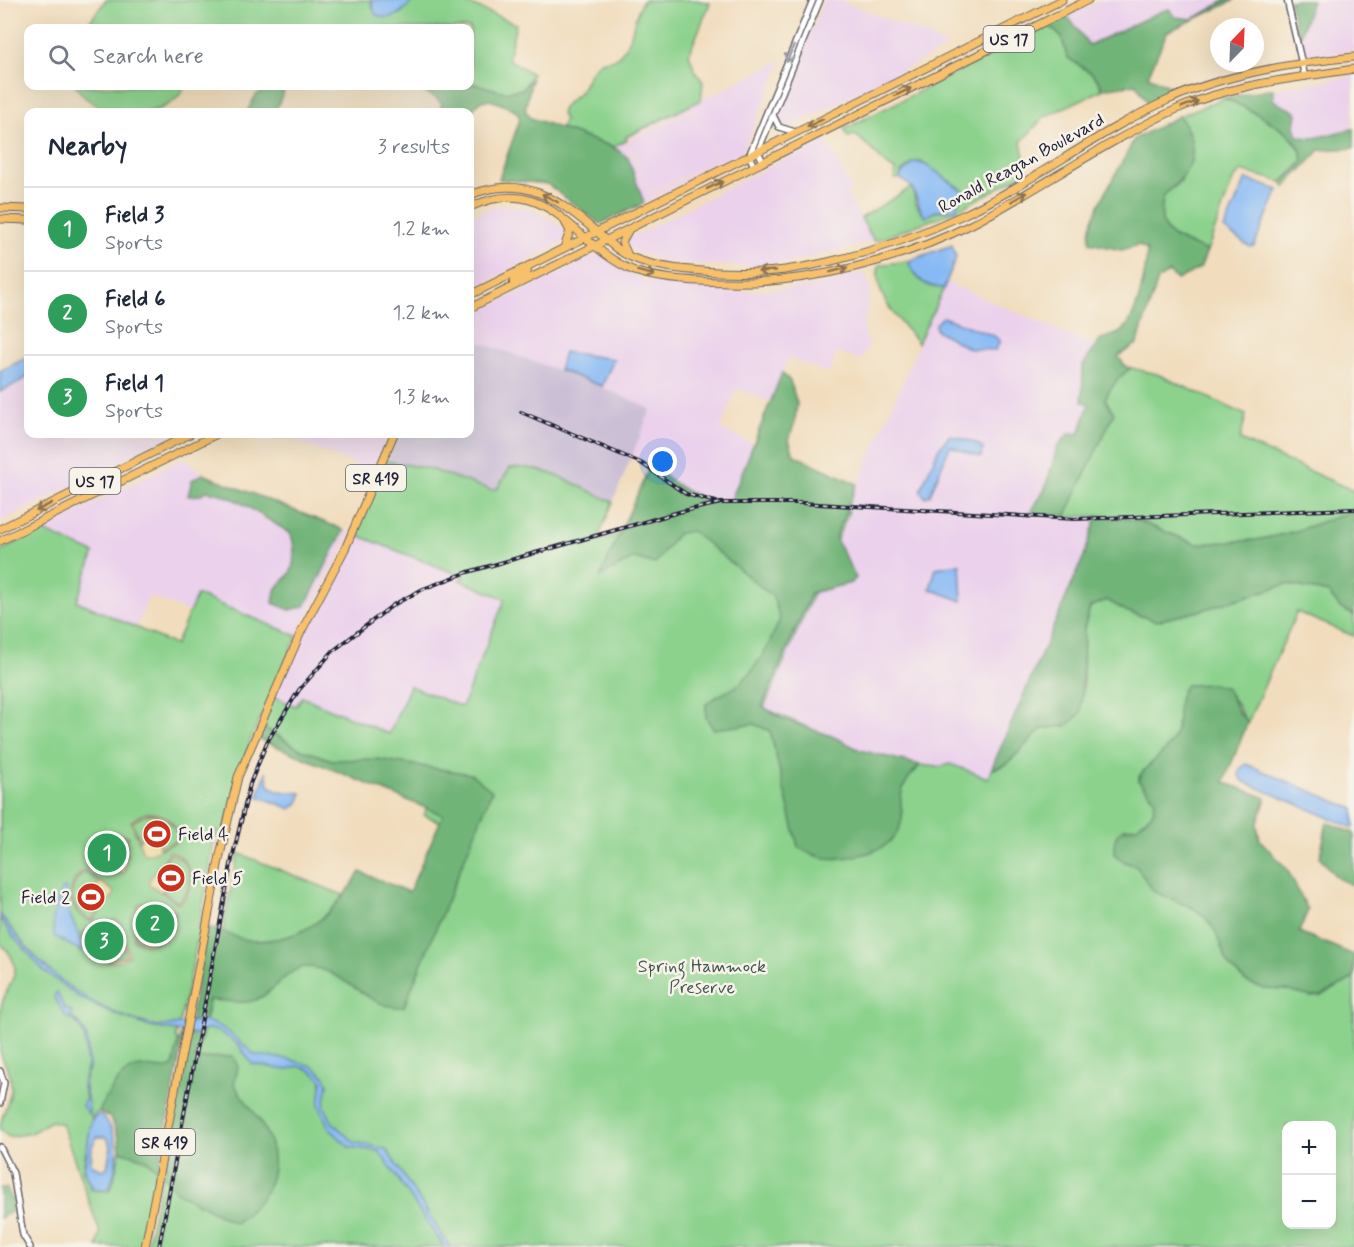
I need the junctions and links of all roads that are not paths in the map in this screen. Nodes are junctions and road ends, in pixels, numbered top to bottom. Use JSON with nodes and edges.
{"nodes":[{"id":1,"x":813,"y":0,"type":"edge"},
{"id":2,"x":820,"y":0,"type":"edge"},
{"id":3,"x":1062,"y":0,"type":"edge"},
{"id":4,"x":1088,"y":0,"type":"edge"},
{"id":5,"x":1287,"y":0,"type":"edge"},
{"id":6,"x":999,"y":31,"type":"junction"},
{"id":7,"x":955,"y":53,"type":"junction"},
{"id":8,"x":973,"y":57,"type":"junction"},
{"id":9,"x":1354,"y":57,"type":"edge"},
{"id":10,"x":1302,"y":64,"type":"junction"},
{"id":11,"x":1354,"y":69,"type":"edge"},
{"id":12,"x":1305,"y":77,"type":"junction"},
{"id":13,"x":931,"y":78,"type":"junction"},
{"id":14,"x":780,"y":80,"type":"junction"},
{"id":15,"x":787,"y":83,"type":"junction"},
{"id":16,"x":876,"y":93,"type":"junction"},
{"id":17,"x":774,"y":115,"type":"junction"},
{"id":18,"x":838,"y":124,"type":"junction"},
{"id":19,"x":797,"y":132,"type":"junction"},
{"id":20,"x":758,"y":151,"type":"junction"},
{"id":21,"x":749,"y":156,"type":"junction"},
{"id":22,"x":763,"y":162,"type":"junction"},
{"id":23,"x":754,"y":166,"type":"junction"},
{"id":24,"x":474,"y":193,"type":"edge"},
{"id":25,"x":474,"y":206,"type":"edge"},
{"id":26,"x":0,"y":208,"type":"edge"},
{"id":27,"x":24,"y":209,"type":"edge"},
{"id":28,"x":563,"y":218,"type":"junction"},
{"id":29,"x":0,"y":219,"type":"edge"},
{"id":30,"x":24,"y":220,"type":"edge"},
{"id":31,"x":630,"y":228,"type":"junction"},
{"id":32,"x":597,"y":232,"type":"junction"},
{"id":33,"x":587,"y":237,"type":"junction"},
{"id":34,"x":605,"y":240,"type":"junction"},
{"id":35,"x":595,"y":245,"type":"junction"},
{"id":36,"x":564,"y":248,"type":"junction"},
{"id":37,"x":630,"y":257,"type":"junction"},
{"id":38,"x":528,"y":266,"type":"junction"},
{"id":39,"x":734,"y":272,"type":"junction"},
{"id":40,"x":702,"y":279,"type":"junction"},
{"id":41,"x":514,"y":285,"type":"junction"},
{"id":42,"x":474,"y":293,"type":"edge"},
{"id":43,"x":474,"y":306,"type":"edge"},
{"id":44,"x":182,"y":438,"type":"edge"},
{"id":45,"x":209,"y":438,"type":"edge"},
{"id":46,"x":392,"y":438,"type":"edge"},
{"id":47,"x":142,"y":458,"type":"junction"},
{"id":48,"x":147,"y":468,"type":"junction"},
{"id":49,"x":0,"y":529,"type":"edge"},
{"id":50,"x":0,"y":541,"type":"edge"},
{"id":51,"x":0,"y":1071,"type":"edge"},
{"id":52,"x":0,"y":1103,"type":"edge"},
{"id":53,"x":0,"y":1147,"type":"edge"},
{"id":54,"x":30,"y":1247,"type":"edge"},
{"id":55,"x":146,"y":1247,"type":"edge"}],
"edges":[{"from":1,"to":14,"type":"street","one_way":true},
{"from":2,"to":15,"type":"street"},
{"from":3,"to":6,"type":"main road","number":"US 17"},
{"from":4,"to":8,"type":"main road","number":"US 17"},
{"from":5,"to":10,"type":"street"},
{"from":6,"to":7,"type":"main road","number":"US 17"},
{"from":6,"to":8,"type":"main road"},
{"from":7,"to":13,"type":"main road"},
{"from":7,"to":16,"type":"main road","number":"US 17"},
{"from":8,"to":13,"type":"main road","number":"US 17"},
{"from":9,"to":10,"type":"main road","name":"Ronald Reagan Boulevard"},
{"from":10,"to":12,"type":"street"},
{"from":10,"to":39,"type":"main road","name":"Ronald Reagan Boulevard","one_way":true},
{"from":11,"to":12,"type":"main road","name":"Ronald Reagan Boulevard"},
{"from":40,"to":12,"type":"main road","name":"Ronald Reagan Boulevard","one_way":true},
{"from":18,"to":13,"type":"main road","number":"US 17","one_way":true},
{"from":14,"to":15,"type":"street"},
{"from":14,"to":21,"type":"street"},
{"from":15,"to":17,"type":"street"},
{"from":16,"to":18,"type":"main road"},
{"from":16,"to":19,"type":"main road","number":"US 17","one_way":true},
{"from":17,"to":19,"type":"street"},
{"from":17,"to":20,"type":"street"},
{"from":18,"to":22,"type":"main road","number":"US 17"},
{"from":19,"to":20,"type":"main road","number":"US 17"},
{"from":20,"to":21,"type":"main road","number":"US 17"},
{"from":20,"to":22,"type":"street"},
{"from":21,"to":23,"type":"street"},
{"from":21,"to":32,"type":"main road","number":"US 17"},
{"from":22,"to":23,"type":"main road","number":"US 17"},
{"from":31,"to":23,"type":"main road","number":"US 17","one_way":true},
{"from":32,"to":24,"type":"main road","name":"Ronald Reagan Boulevard","one_way":true},
{"from":25,"to":28,"type":"main road","name":"Ronald Reagan Boulevard"},
{"from":26,"to":27,"type":"main road"},
{"from":28,"to":33,"type":"main road","name":"Ronald Reagan Boulevard"},
{"from":28,"to":36,"type":"main road"},
{"from":29,"to":30,"type":"main road"},
{"from":31,"to":34,"type":"main road","number":"US 17"},
{"from":31,"to":37,"type":"main road"},
{"from":32,"to":33,"type":"main road","number":"US 17"},
{"from":32,"to":34,"type":"main road","name":"Ronald Reagan Boulevard"},
{"from":33,"to":35,"type":"main road","name":"Ronald Reagan Boulevard"},
{"from":33,"to":36,"type":"main road","number":"US 17"},
{"from":34,"to":35,"type":"main road","number":"US 17"},
{"from":34,"to":37,"type":"main road","name":"Ronald Reagan Boulevard"},
{"from":35,"to":40,"type":"main road","name":"Ronald Reagan Boulevard","one_way":true},
{"from":35,"to":41,"type":"main road","number":"US 17"},
{"from":36,"to":38,"type":"main road","number":"US 17"},
{"from":37,"to":39,"type":"main road","name":"Ronald Reagan Boulevard"},
{"from":38,"to":41,"type":"main road"},
{"from":38,"to":42,"type":"main road","number":"US 17"},
{"from":39,"to":40,"type":"main road"},
{"from":41,"to":43,"type":"main road","number":"US 17"},
{"from":44,"to":47,"type":"main road","number":"US 17"},
{"from":45,"to":48,"type":"main road","number":"US 17"},
{"from":46,"to":55,"type":"main road","number":"SR 419"},
{"from":47,"to":48,"type":"main road"},
{"from":47,"to":49,"type":"main road","number":"US 17","one_way":true},
{"from":48,"to":50,"type":"main road","number":"US 17"},
{"from":51,"to":52,"type":"street"},
{"from":53,"to":54,"type":"street"}]}
